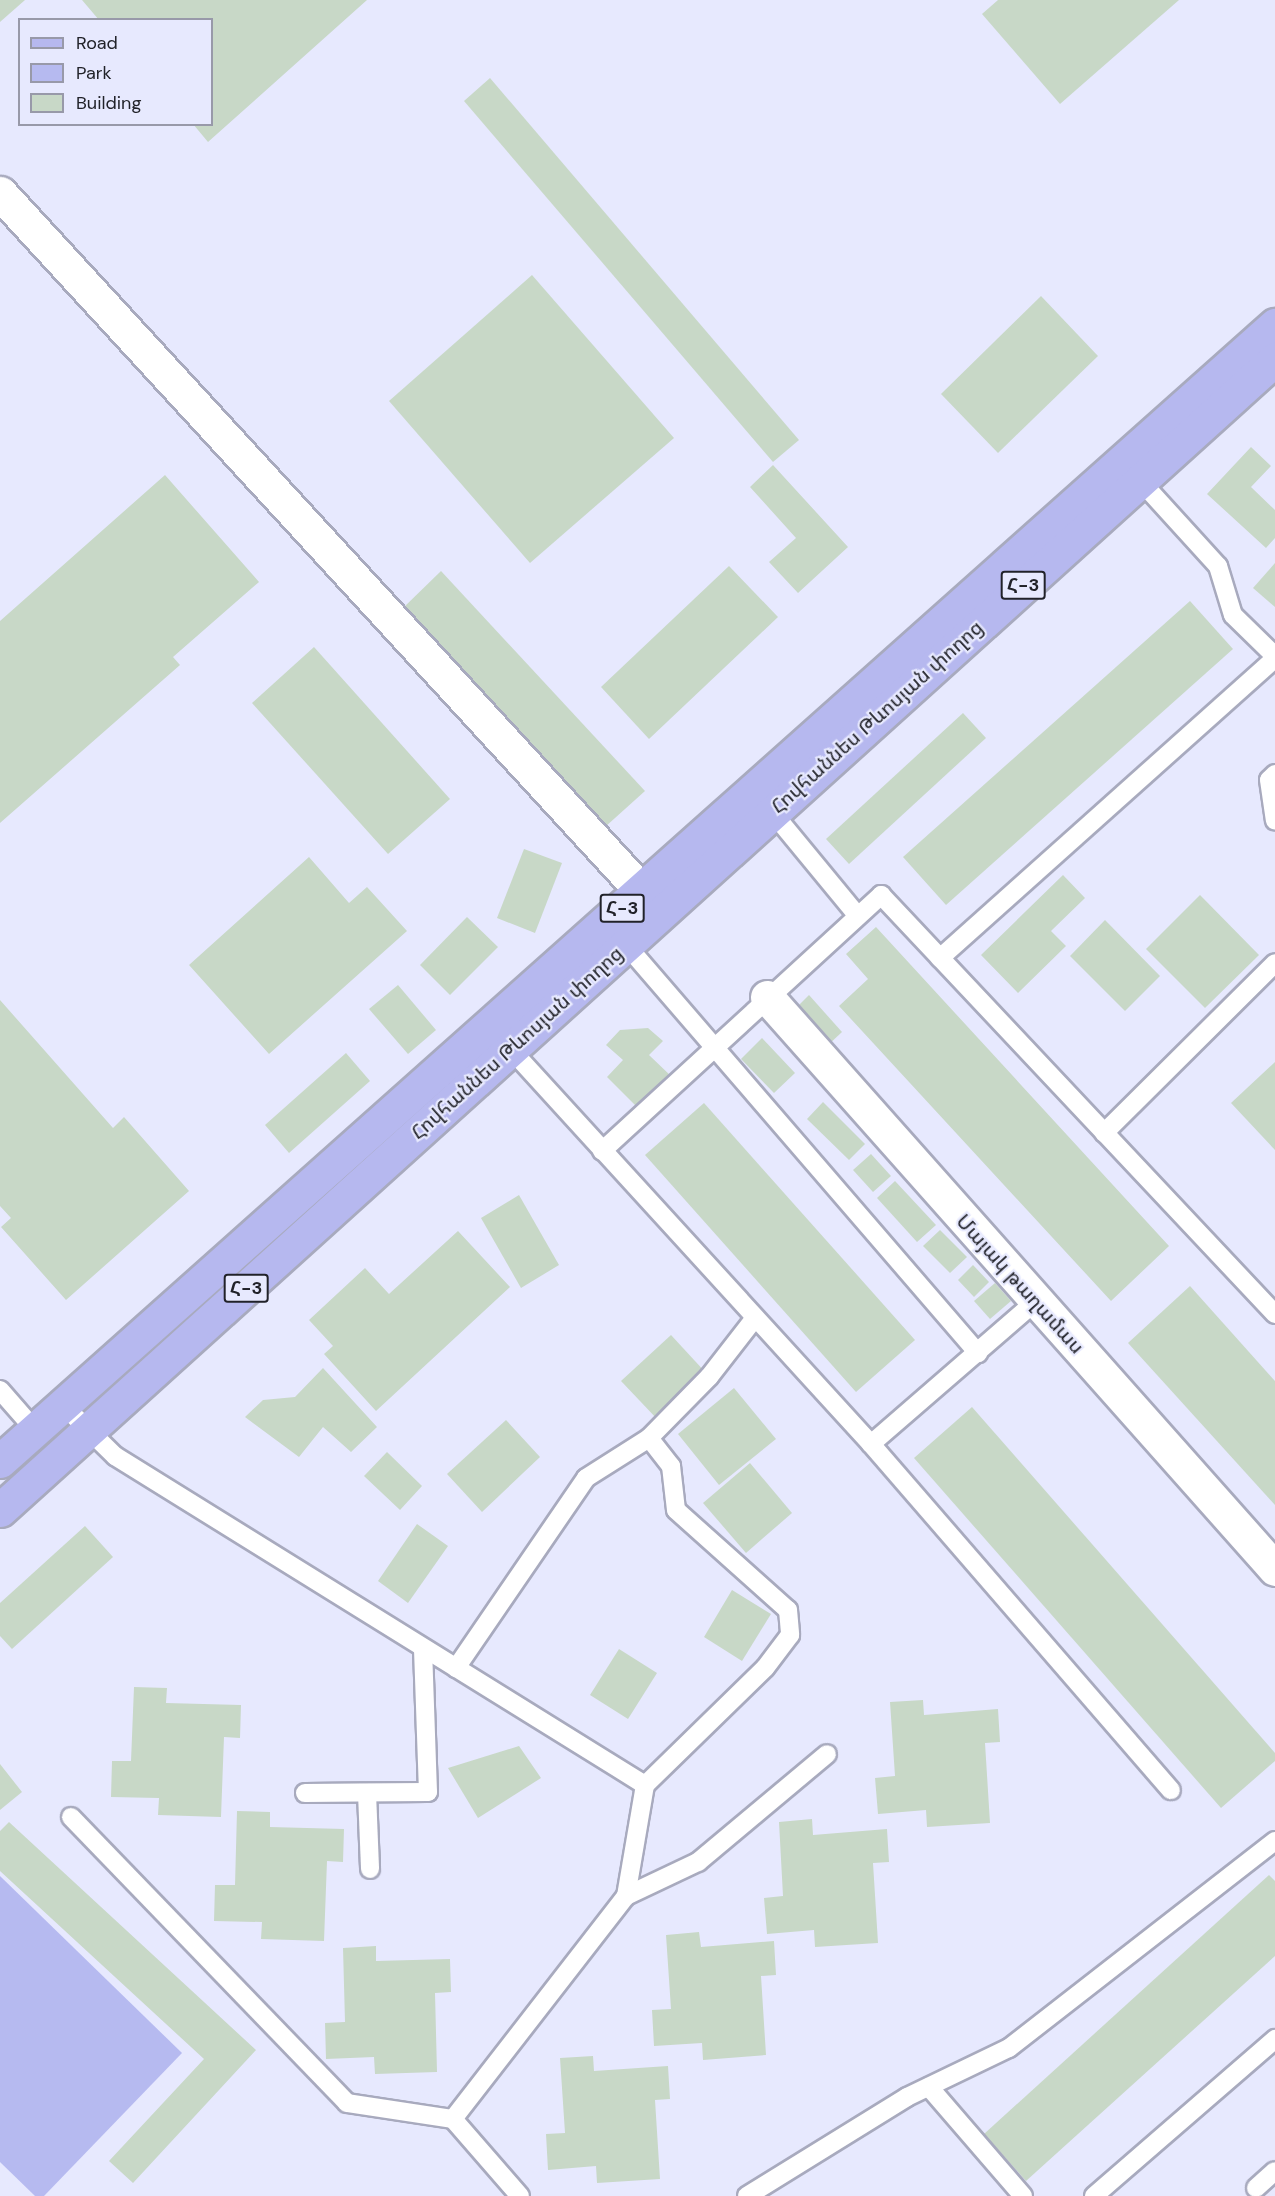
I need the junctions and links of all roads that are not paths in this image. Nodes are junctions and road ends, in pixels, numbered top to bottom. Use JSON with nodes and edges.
{"nodes":[{"id":1,"x":0,"y":193,"type":"edge"},
{"id":2,"x":1275,"y":325,"type":"edge"},
{"id":3,"x":1275,"y":359,"type":"edge"},
{"id":4,"x":1132,"y":471,"type":"junction"},
{"id":5,"x":1275,"y":658,"type":"edge"},
{"id":6,"x":1275,"y":774,"type":"edge"},
{"id":7,"x":763,"y":801,"type":"junction"},
{"id":8,"x":1275,"y":821,"type":"edge"},
{"id":9,"x":652,"y":901,"type":"junction"},
{"id":10,"x":858,"y":916,"type":"junction"},
{"id":11,"x":616,"y":933,"type":"junction"},
{"id":12,"x":940,"y":958,"type":"junction"},
{"id":13,"x":1275,"y":963,"type":"edge"},
{"id":14,"x":767,"y":997,"type":"junction"},
{"id":15,"x":500,"y":1038,"type":"junction"},
{"id":16,"x":715,"y":1049,"type":"junction"},
{"id":17,"x":1104,"y":1133,"type":"junction"},
{"id":18,"x":602,"y":1151,"type":"junction"},
{"id":19,"x":1035,"y":1302,"type":"junction"},
{"id":20,"x":1275,"y":1314,"type":"edge"},
{"id":21,"x":755,"y":1318,"type":"junction"},
{"id":22,"x":978,"y":1353,"type":"junction"},
{"id":23,"x":0,"y":1390,"type":"edge"},
{"id":24,"x":63,"y":1405,"type":"junction"},
{"id":25,"x":35,"y":1430,"type":"junction"},
{"id":26,"x":88,"y":1431,"type":"junction"},
{"id":27,"x":648,"y":1438,"type":"junction"},
{"id":28,"x":871,"y":1444,"type":"junction"},
{"id":29,"x":0,"y":1461,"type":"edge"},
{"id":30,"x":0,"y":1510,"type":"edge"},
{"id":31,"x":1275,"y":1569,"type":"edge"},
{"id":32,"x":423,"y":1647,"type":"junction"},
{"id":33,"x":456,"y":1668,"type":"junction"},
{"id":34,"x":827,"y":1754,"type":"dead end"},
{"id":35,"x":645,"y":1785,"type":"junction"},
{"id":36,"x":1171,"y":1790,"type":"dead end"},
{"id":37,"x":367,"y":1792,"type":"junction"},
{"id":38,"x":305,"y":1793,"type":"dead end"},
{"id":39,"x":71,"y":1817,"type":"dead end"},
{"id":40,"x":1275,"y":1841,"type":"edge"},
{"id":41,"x":370,"y":1869,"type":"dead end"},
{"id":42,"x":626,"y":1896,"type":"junction"},
{"id":43,"x":1275,"y":2038,"type":"edge"},
{"id":44,"x":929,"y":2086,"type":"junction"},
{"id":45,"x":453,"y":2119,"type":"junction"},
{"id":46,"x":1275,"y":2171,"type":"edge"},
{"id":47,"x":1256,"y":2188,"type":"dead end"},
{"id":48,"x":520,"y":2196,"type":"edge"},
{"id":49,"x":747,"y":2196,"type":"edge"},
{"id":50,"x":1023,"y":2196,"type":"edge"},
{"id":51,"x":1094,"y":2196,"type":"edge"}],
"edges":[{"from":1,"to":9,"type":"street"},
{"from":2,"to":4,"type":"main road","name":"Հովհաննես Թևոսյան փողոց","number":"Հ-3"},
{"from":3,"to":4,"type":"main road","name":"Հովհաննես Թևոսյան փողոց","number":"Հ-3"},
{"from":4,"to":5,"type":"lane"},
{"from":4,"to":7,"type":"main road","name":"Հովհաննես Թևոսյան փողոց","number":"Հ-3"},
{"from":5,"to":12,"type":"lane"},
{"from":6,"to":8,"type":"lane"},
{"from":7,"to":9,"type":"main road","name":"Հովհաննես Թևոսյան փողոց","number":"Հ-3"},
{"from":7,"to":10,"type":"lane"},
{"from":9,"to":11,"type":"main road","name":"Հովհաննես Թևոսյան փողոց","number":"Հ-3"},
{"from":10,"to":12,"type":"lane"},
{"from":10,"to":14,"type":"lane"},
{"from":11,"to":15,"type":"main road","name":"Հովհաննես Թևոսյան փողոց","number":"Հ-3"},
{"from":11,"to":16,"type":"lane"},
{"from":12,"to":17,"type":"lane"},
{"from":13,"to":17,"type":"lane"},
{"from":14,"to":16,"type":"lane"},
{"from":14,"to":19,"type":"street","name":"Մայակ թաղամաս"},
{"from":15,"to":18,"type":"lane"},
{"from":15,"to":24,"type":"main road","name":"Հովհաննես Թևոսյան փողոց","number":"Հ-3"},
{"from":15,"to":26,"type":"main road","name":"Հովհաննես Թևոսյան փողոց","number":"Հ-3"},
{"from":16,"to":18,"type":"lane"},
{"from":16,"to":22,"type":"lane"},
{"from":17,"to":20,"type":"lane"},
{"from":18,"to":21,"type":"lane"},
{"from":19,"to":22,"type":"lane"},
{"from":19,"to":31,"type":"street","name":"Մայակ թաղամաս"},
{"from":21,"to":27,"type":"lane"},
{"from":21,"to":28,"type":"lane"},
{"from":22,"to":28,"type":"lane"},
{"from":23,"to":25,"type":"lane"},
{"from":24,"to":25,"type":"main road","name":"Հովհաննես Թևոսյան փողոց","number":"Հ-3"},
{"from":24,"to":26,"type":"lane"},
{"from":25,"to":29,"type":"main road","name":"Հովհաննես Թևոսյան փողոց","number":"Հ-3"},
{"from":26,"to":30,"type":"main road","name":"Հովհաննես Թևոսյան փողոց","number":"Հ-3"},
{"from":26,"to":32,"type":"lane"},
{"from":27,"to":33,"type":"lane"},
{"from":27,"to":35,"type":"lane"},
{"from":28,"to":36,"type":"lane"},
{"from":32,"to":33,"type":"lane"},
{"from":32,"to":37,"type":"lane"},
{"from":33,"to":35,"type":"lane"},
{"from":34,"to":42,"type":"lane"},
{"from":35,"to":42,"type":"lane"},
{"from":37,"to":38,"type":"lane"},
{"from":37,"to":41,"type":"lane"},
{"from":39,"to":45,"type":"lane"},
{"from":40,"to":44,"type":"lane"},
{"from":42,"to":45,"type":"lane"},
{"from":43,"to":51,"type":"lane"},
{"from":44,"to":49,"type":"lane"},
{"from":44,"to":50,"type":"lane"},
{"from":45,"to":48,"type":"lane"},
{"from":46,"to":47,"type":"lane"}]}
